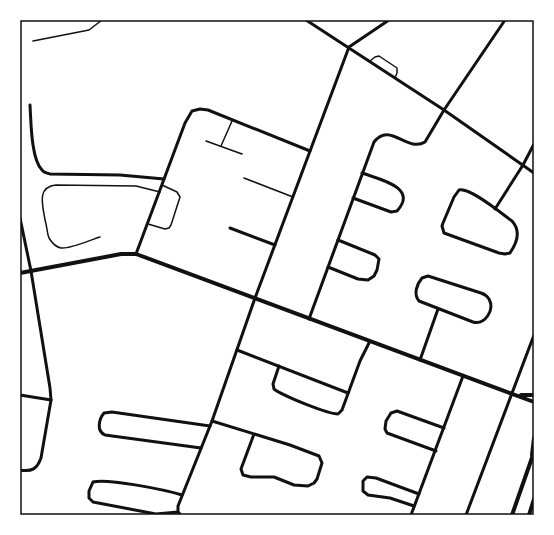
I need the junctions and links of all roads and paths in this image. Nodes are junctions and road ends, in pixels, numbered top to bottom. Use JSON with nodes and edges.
{"nodes":[{"id":1,"x":102,"y":20,"type":"edge"},
{"id":2,"x":306,"y":20,"type":"edge"},
{"id":3,"x":389,"y":20,"type":"edge"},
{"id":4,"x":505,"y":20,"type":"edge"},
{"id":5,"x":33,"y":41,"type":"dead end"},
{"id":6,"x":349,"y":47,"type":"junction"},
{"id":7,"x":370,"y":61,"type":"junction"},
{"id":8,"x":395,"y":78,"type":"junction"},
{"id":9,"x":30,"y":105,"type":"dead end"},
{"id":10,"x":444,"y":110,"type":"junction"},
{"id":11,"x":233,"y":119,"type":"junction"},
{"id":12,"x":206,"y":141,"type":"dead end"},
{"id":13,"x":534,"y":144,"type":"edge"},
{"id":14,"x":222,"y":146,"type":"junction"},
{"id":15,"x":310,"y":151,"type":"junction"},
{"id":16,"x":242,"y":154,"type":"dead end"},
{"id":17,"x":523,"y":165,"type":"junction"},
{"id":18,"x":362,"y":173,"type":"junction"},
{"id":19,"x":534,"y":173,"type":"edge"},
{"id":20,"x":244,"y":178,"type":"dead end"},
{"id":21,"x":164,"y":179,"type":"junction"},
{"id":22,"x":162,"y":185,"type":"junction"},
{"id":23,"x":160,"y":192,"type":"junction"},
{"id":24,"x":293,"y":197,"type":"junction"},
{"id":25,"x":353,"y":198,"type":"junction"},
{"id":26,"x":495,"y":209,"type":"junction"},
{"id":27,"x":20,"y":218,"type":"edge"},
{"id":28,"x":147,"y":224,"type":"junction"},
{"id":29,"x":230,"y":228,"type":"dead end"},
{"id":30,"x":100,"y":237,"type":"dead end"},
{"id":31,"x":338,"y":240,"type":"junction"},
{"id":32,"x":275,"y":245,"type":"junction"},
{"id":33,"x":136,"y":254,"type":"junction"},
{"id":34,"x":328,"y":267,"type":"junction"},
{"id":35,"x":31,"y":271,"type":"junction"},
{"id":36,"x":20,"y":272,"type":"edge"},
{"id":37,"x":255,"y":298,"type":"junction"},
{"id":38,"x":438,"y":309,"type":"junction"},
{"id":39,"x":309,"y":319,"type":"junction"},
{"id":40,"x":534,"y":335,"type":"edge"},
{"id":41,"x":370,"y":341,"type":"junction"},
{"id":42,"x":237,"y":350,"type":"junction"},
{"id":43,"x":420,"y":360,"type":"junction"},
{"id":44,"x":279,"y":366,"type":"junction"},
{"id":45,"x":464,"y":376,"type":"junction"},
{"id":46,"x":348,"y":393,"type":"junction"},
{"id":47,"x":512,"y":393,"type":"junction"},
{"id":48,"x":20,"y":395,"type":"edge"},
{"id":49,"x":518,"y":395,"type":"junction"},
{"id":50,"x":534,"y":395,"type":"edge"},
{"id":51,"x":51,"y":400,"type":"junction"},
{"id":52,"x":534,"y":402,"type":"edge"},
{"id":53,"x":212,"y":421,"type":"junction"},
{"id":54,"x":210,"y":426,"type":"junction"},
{"id":55,"x":444,"y":428,"type":"junction"},
{"id":56,"x":254,"y":434,"type":"junction"},
{"id":57,"x":534,"y":438,"type":"edge"},
{"id":58,"x":201,"y":448,"type":"junction"},
{"id":59,"x":436,"y":451,"type":"junction"},
{"id":60,"x":534,"y":452,"type":"edge"},
{"id":61,"x":532,"y":459,"type":"junction"},
{"id":62,"x":20,"y":470,"type":"edge"},
{"id":63,"x":419,"y":494,"type":"junction"},
{"id":64,"x":182,"y":495,"type":"junction"},
{"id":65,"x":534,"y":501,"type":"edge"},
{"id":66,"x":414,"y":506,"type":"junction"},
{"id":67,"x":180,"y":514,"type":"edge"},
{"id":68,"x":411,"y":515,"type":"edge"},
{"id":69,"x":466,"y":515,"type":"edge"},
{"id":70,"x":512,"y":515,"type":"edge"},
{"id":71,"x":529,"y":515,"type":"edge"}],
"edges":[{"from":1,"to":5,"type":"lane"},
{"from":2,"to":6,"type":"street"},
{"from":3,"to":6,"type":"street"},
{"from":4,"to":10,"type":"street"},
{"from":6,"to":7,"type":"street"},
{"from":6,"to":15,"type":"street"},
{"from":7,"to":8,"type":"street"},
{"from":7,"to":8,"type":"lane"},
{"from":8,"to":10,"type":"street"},
{"from":9,"to":21,"type":"street"},
{"from":10,"to":17,"type":"street"},
{"from":10,"to":18,"type":"street"},
{"from":11,"to":14,"type":"lane"},
{"from":11,"to":15,"type":"street"},
{"from":11,"to":21,"type":"street"},
{"from":12,"to":14,"type":"lane"},
{"from":13,"to":17,"type":"street"},
{"from":14,"to":16,"type":"lane"},
{"from":15,"to":24,"type":"street"},
{"from":17,"to":19,"type":"street"},
{"from":17,"to":26,"type":"street"},
{"from":18,"to":25,"type":"street"},
{"from":18,"to":25,"type":"street"},
{"from":20,"to":24,"type":"lane"},
{"from":21,"to":22,"type":"street"},
{"from":22,"to":23,"type":"street"},
{"from":22,"to":28,"type":"lane"},
{"from":23,"to":28,"type":"street"},
{"from":23,"to":30,"type":"lane"},
{"from":24,"to":32,"type":"street"},
{"from":25,"to":31,"type":"street"},
{"from":26,"to":26,"type":"street"},
{"from":27,"to":35,"type":"street"},
{"from":28,"to":33,"type":"street"},
{"from":29,"to":32,"type":"street"},
{"from":31,"to":34,"type":"street"},
{"from":31,"to":34,"type":"street"},
{"from":32,"to":37,"type":"street"},
{"from":33,"to":35,"type":"street"},
{"from":33,"to":37,"type":"street"},
{"from":34,"to":39,"type":"street"},
{"from":35,"to":36,"type":"street"},
{"from":35,"to":51,"type":"street"},
{"from":37,"to":39,"type":"street"},
{"from":37,"to":42,"type":"street"},
{"from":38,"to":38,"type":"street"},
{"from":38,"to":43,"type":"street"},
{"from":39,"to":41,"type":"street"},
{"from":40,"to":47,"type":"street"},
{"from":41,"to":43,"type":"street"},
{"from":41,"to":46,"type":"street"},
{"from":42,"to":44,"type":"street"},
{"from":42,"to":53,"type":"street"},
{"from":43,"to":45,"type":"street"},
{"from":44,"to":46,"type":"street"},
{"from":44,"to":46,"type":"street"},
{"from":45,"to":47,"type":"street"},
{"from":45,"to":55,"type":"street"},
{"from":47,"to":49,"type":"street"},
{"from":47,"to":69,"type":"street"},
{"from":48,"to":51,"type":"street"},
{"from":49,"to":50,"type":"street"},
{"from":49,"to":52,"type":"street"},
{"from":51,"to":62,"type":"street"},
{"from":53,"to":54,"type":"street"},
{"from":53,"to":56,"type":"street"},
{"from":54,"to":58,"type":"street"},
{"from":54,"to":58,"type":"street"},
{"from":55,"to":59,"type":"street"},
{"from":55,"to":59,"type":"street"},
{"from":56,"to":56,"type":"street"},
{"from":57,"to":61,"type":"street"},
{"from":58,"to":64,"type":"street"},
{"from":59,"to":63,"type":"street"},
{"from":60,"to":61,"type":"street"},
{"from":61,"to":70,"type":"street"},
{"from":63,"to":66,"type":"street"},
{"from":63,"to":66,"type":"street"},
{"from":64,"to":67,"type":"street"},
{"from":64,"to":67,"type":"street"},
{"from":65,"to":71,"type":"street"},
{"from":66,"to":68,"type":"street"}]}
